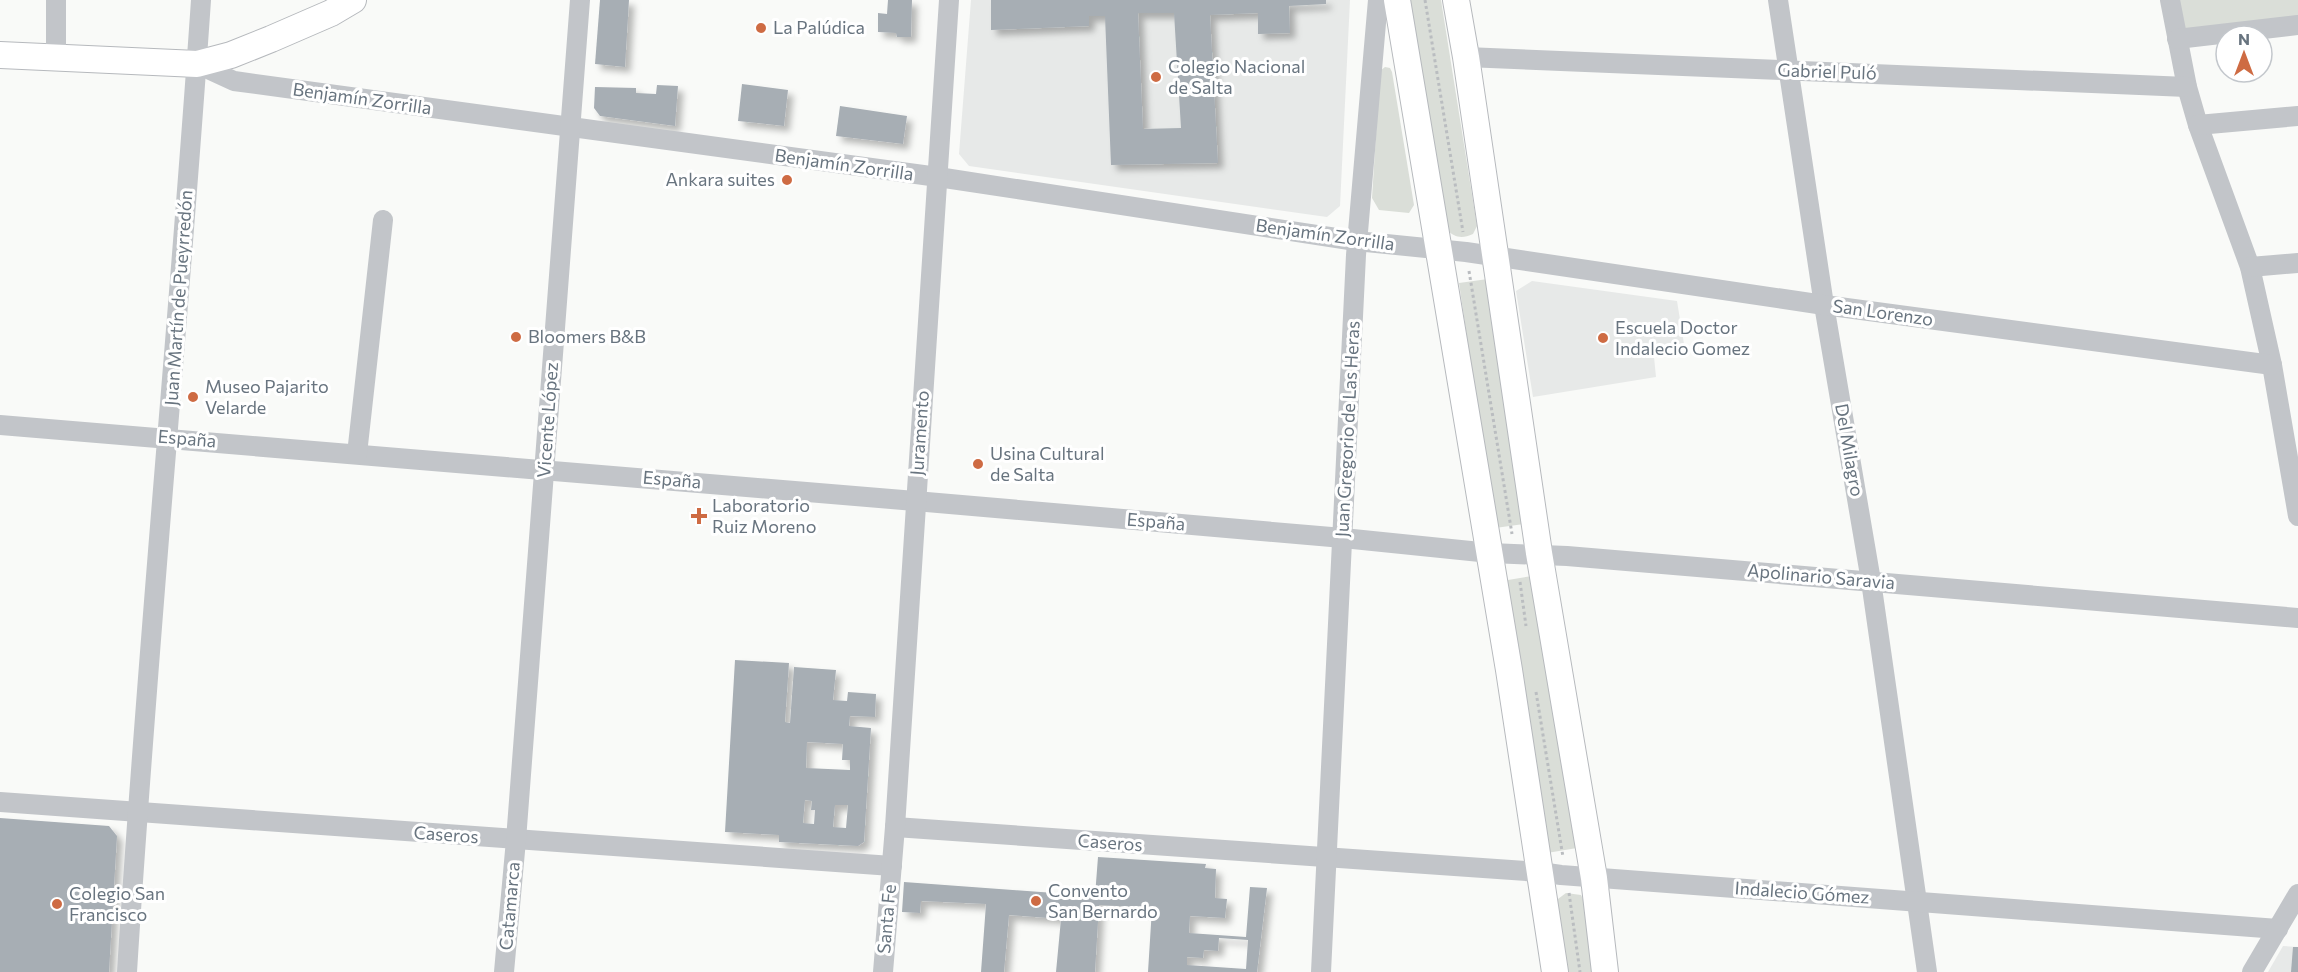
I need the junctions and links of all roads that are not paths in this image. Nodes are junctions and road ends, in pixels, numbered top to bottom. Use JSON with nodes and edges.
{"nodes":[{"id":1,"x":56,"y":0,"type":"edge"},
{"id":2,"x":201,"y":0,"type":"edge"},
{"id":3,"x":353,"y":0,"type":"edge"},
{"id":4,"x":580,"y":0,"type":"edge"},
{"id":5,"x":949,"y":0,"type":"edge"},
{"id":6,"x":1378,"y":0,"type":"edge"},
{"id":7,"x":1396,"y":0,"type":"edge"},
{"id":8,"x":1456,"y":0,"type":"edge"},
{"id":9,"x":1778,"y":0,"type":"edge"},
{"id":10,"x":2170,"y":0,"type":"edge"},
{"id":11,"x":2298,"y":25,"type":"edge"},
{"id":12,"x":2177,"y":39,"type":"junction"},
{"id":13,"x":0,"y":55,"type":"edge"},
{"id":14,"x":1466,"y":57,"type":"junction"},
{"id":15,"x":56,"y":58,"type":"junction"},
{"id":16,"x":196,"y":64,"type":"junction"},
{"id":17,"x":1789,"y":70,"type":"junction"},
{"id":18,"x":2187,"y":87,"type":"junction"},
{"id":19,"x":2298,"y":116,"type":"edge"},
{"id":20,"x":2198,"y":125,"type":"junction"},
{"id":21,"x":569,"y":128,"type":"junction"},
{"id":22,"x":938,"y":177,"type":"junction"},
{"id":23,"x":383,"y":220,"type":"dead end"},
{"id":24,"x":1356,"y":241,"type":"junction"},
{"id":25,"x":1440,"y":250,"type":"junction"},
{"id":26,"x":1494,"y":258,"type":"junction"},
{"id":27,"x":2298,"y":263,"type":"edge"},
{"id":28,"x":2250,"y":267,"type":"junction"},
{"id":29,"x":1824,"y":305,"type":"junction"},
{"id":30,"x":2272,"y":365,"type":"junction"},
{"id":31,"x":0,"y":425,"type":"edge"},
{"id":32,"x":168,"y":438,"type":"junction"},
{"id":33,"x":357,"y":454,"type":"junction"},
{"id":34,"x":545,"y":469,"type":"junction"},
{"id":35,"x":915,"y":501,"type":"junction"},
{"id":36,"x":2298,"y":516,"type":"edge"},
{"id":37,"x":1343,"y":538,"type":"junction"},
{"id":38,"x":1490,"y":553,"type":"junction"},
{"id":39,"x":1527,"y":554,"type":"junction"},
{"id":40,"x":1871,"y":581,"type":"junction"},
{"id":41,"x":2298,"y":618,"type":"edge"},
{"id":42,"x":0,"y":802,"type":"edge"},
{"id":43,"x":137,"y":811,"type":"junction"},
{"id":44,"x":895,"y":827,"type":"junction"},
{"id":45,"x":516,"y":840,"type":"junction"},
{"id":46,"x":1325,"y":858,"type":"junction"},
{"id":47,"x":892,"y":866,"type":"junction"},
{"id":48,"x":1540,"y":872,"type":"junction"},
{"id":49,"x":1594,"y":878,"type":"junction"},
{"id":50,"x":2298,"y":894,"type":"edge"},
{"id":51,"x":1916,"y":901,"type":"junction"},
{"id":52,"x":2278,"y":929,"type":"junction"},
{"id":53,"x":127,"y":972,"type":"edge"},
{"id":54,"x":504,"y":972,"type":"edge"},
{"id":55,"x":883,"y":972,"type":"edge"},
{"id":56,"x":1321,"y":972,"type":"edge"},
{"id":57,"x":1555,"y":972,"type":"edge"},
{"id":58,"x":1605,"y":972,"type":"edge"},
{"id":59,"x":1927,"y":972,"type":"edge"},
{"id":60,"x":2252,"y":972,"type":"edge"}],
"edges":[{"from":1,"to":15,"type":"street"},
{"from":2,"to":16,"type":"street","name":"Juan Martín de Pueyrredón"},
{"from":3,"to":16,"type":"main road"},
{"from":4,"to":21,"type":"street","name":"Vicente López"},
{"from":5,"to":22,"type":"street","name":"Juramento"},
{"from":6,"to":24,"type":"street","name":"Juan Gregorio de Las Heras"},
{"from":7,"to":25,"type":"main road"},
{"from":8,"to":14,"type":"main road"},
{"from":9,"to":17,"type":"street","name":"Del Milagro"},
{"from":10,"to":12,"type":"street"},
{"from":11,"to":12,"type":"street"},
{"from":12,"to":18,"type":"street"},
{"from":13,"to":15,"type":"main road"},
{"from":14,"to":17,"type":"street","name":"Gabriel Puló"},
{"from":14,"to":26,"type":"main road"},
{"from":15,"to":16,"type":"main road"},
{"from":16,"to":21,"type":"street","name":"Benjamín Zorrilla"},
{"from":16,"to":32,"type":"street","name":"Juan Martín de Pueyrredón"},
{"from":17,"to":18,"type":"street","name":"Gabriel Puló"},
{"from":17,"to":29,"type":"street","name":"Del Milagro"},
{"from":18,"to":20,"type":"street"},
{"from":19,"to":20,"type":"street"},
{"from":20,"to":28,"type":"street"},
{"from":21,"to":22,"type":"street","name":"Benjamín Zorrilla"},
{"from":21,"to":34,"type":"street","name":"Vicente López"},
{"from":22,"to":24,"type":"street","name":"Benjamín Zorrilla"},
{"from":22,"to":35,"type":"street","name":"Juramento"},
{"from":23,"to":33,"type":"street"},
{"from":24,"to":25,"type":"street","name":"Benjamín Zorrilla"},
{"from":24,"to":37,"type":"street","name":"Juan Gregorio de Las Heras"},
{"from":25,"to":26,"type":"street","name":"Benjamín Zorrilla"},
{"from":25,"to":38,"type":"main road"},
{"from":26,"to":29,"type":"street","name":"San Lorenzo"},
{"from":26,"to":39,"type":"main road"},
{"from":27,"to":28,"type":"street"},
{"from":28,"to":30,"type":"street"},
{"from":29,"to":30,"type":"street","name":"San Lorenzo"},
{"from":29,"to":40,"type":"street","name":"Del Milagro"},
{"from":30,"to":36,"type":"street"},
{"from":31,"to":32,"type":"street","name":"España"},
{"from":32,"to":33,"type":"street","name":"España"},
{"from":32,"to":43,"type":"street","name":"Juan Martín de Pueyrredón"},
{"from":33,"to":34,"type":"street","name":"España"},
{"from":34,"to":35,"type":"street","name":"España"},
{"from":34,"to":45,"type":"street","name":"Vicente López"},
{"from":35,"to":37,"type":"street","name":"España"},
{"from":35,"to":44,"type":"street","name":"Juramento"},
{"from":37,"to":38,"type":"street","name":"Apolinario Saravia"},
{"from":37,"to":46,"type":"street","name":"Juan Gregorio de Las Heras"},
{"from":38,"to":39,"type":"street","name":"Apolinario Saravia"},
{"from":38,"to":48,"type":"main road"},
{"from":39,"to":40,"type":"street","name":"Apolinario Saravia"},
{"from":39,"to":49,"type":"main road"},
{"from":40,"to":41,"type":"street","name":"Apolinario Saravia"},
{"from":40,"to":51,"type":"street","name":"Del Milagro"},
{"from":42,"to":43,"type":"street","name":"Caseros"},
{"from":43,"to":45,"type":"street","name":"Caseros"},
{"from":43,"to":53,"type":"street","name":"Juan Martín de Pueyrredón"},
{"from":44,"to":46,"type":"street","name":"Caseros"},
{"from":44,"to":47,"type":"street","name":"Juramento"},
{"from":45,"to":47,"type":"street","name":"Caseros"},
{"from":45,"to":54,"type":"street","name":"Catamarca"},
{"from":46,"to":48,"type":"street","name":"Indalecio Gómez"},
{"from":46,"to":56,"type":"street","name":"Juan Gregorio de Las Heras"},
{"from":47,"to":55,"type":"street","name":"Santa Fe"},
{"from":48,"to":49,"type":"street","name":"Indalecio Gómez"},
{"from":48,"to":57,"type":"main road"},
{"from":49,"to":51,"type":"street","name":"Indalecio Gómez"},
{"from":49,"to":58,"type":"main road"},
{"from":50,"to":52,"type":"street"},
{"from":51,"to":52,"type":"street","name":"Indalecio Gómez"},
{"from":51,"to":59,"type":"street","name":"Del Milagro"},
{"from":52,"to":60,"type":"street"}]}
